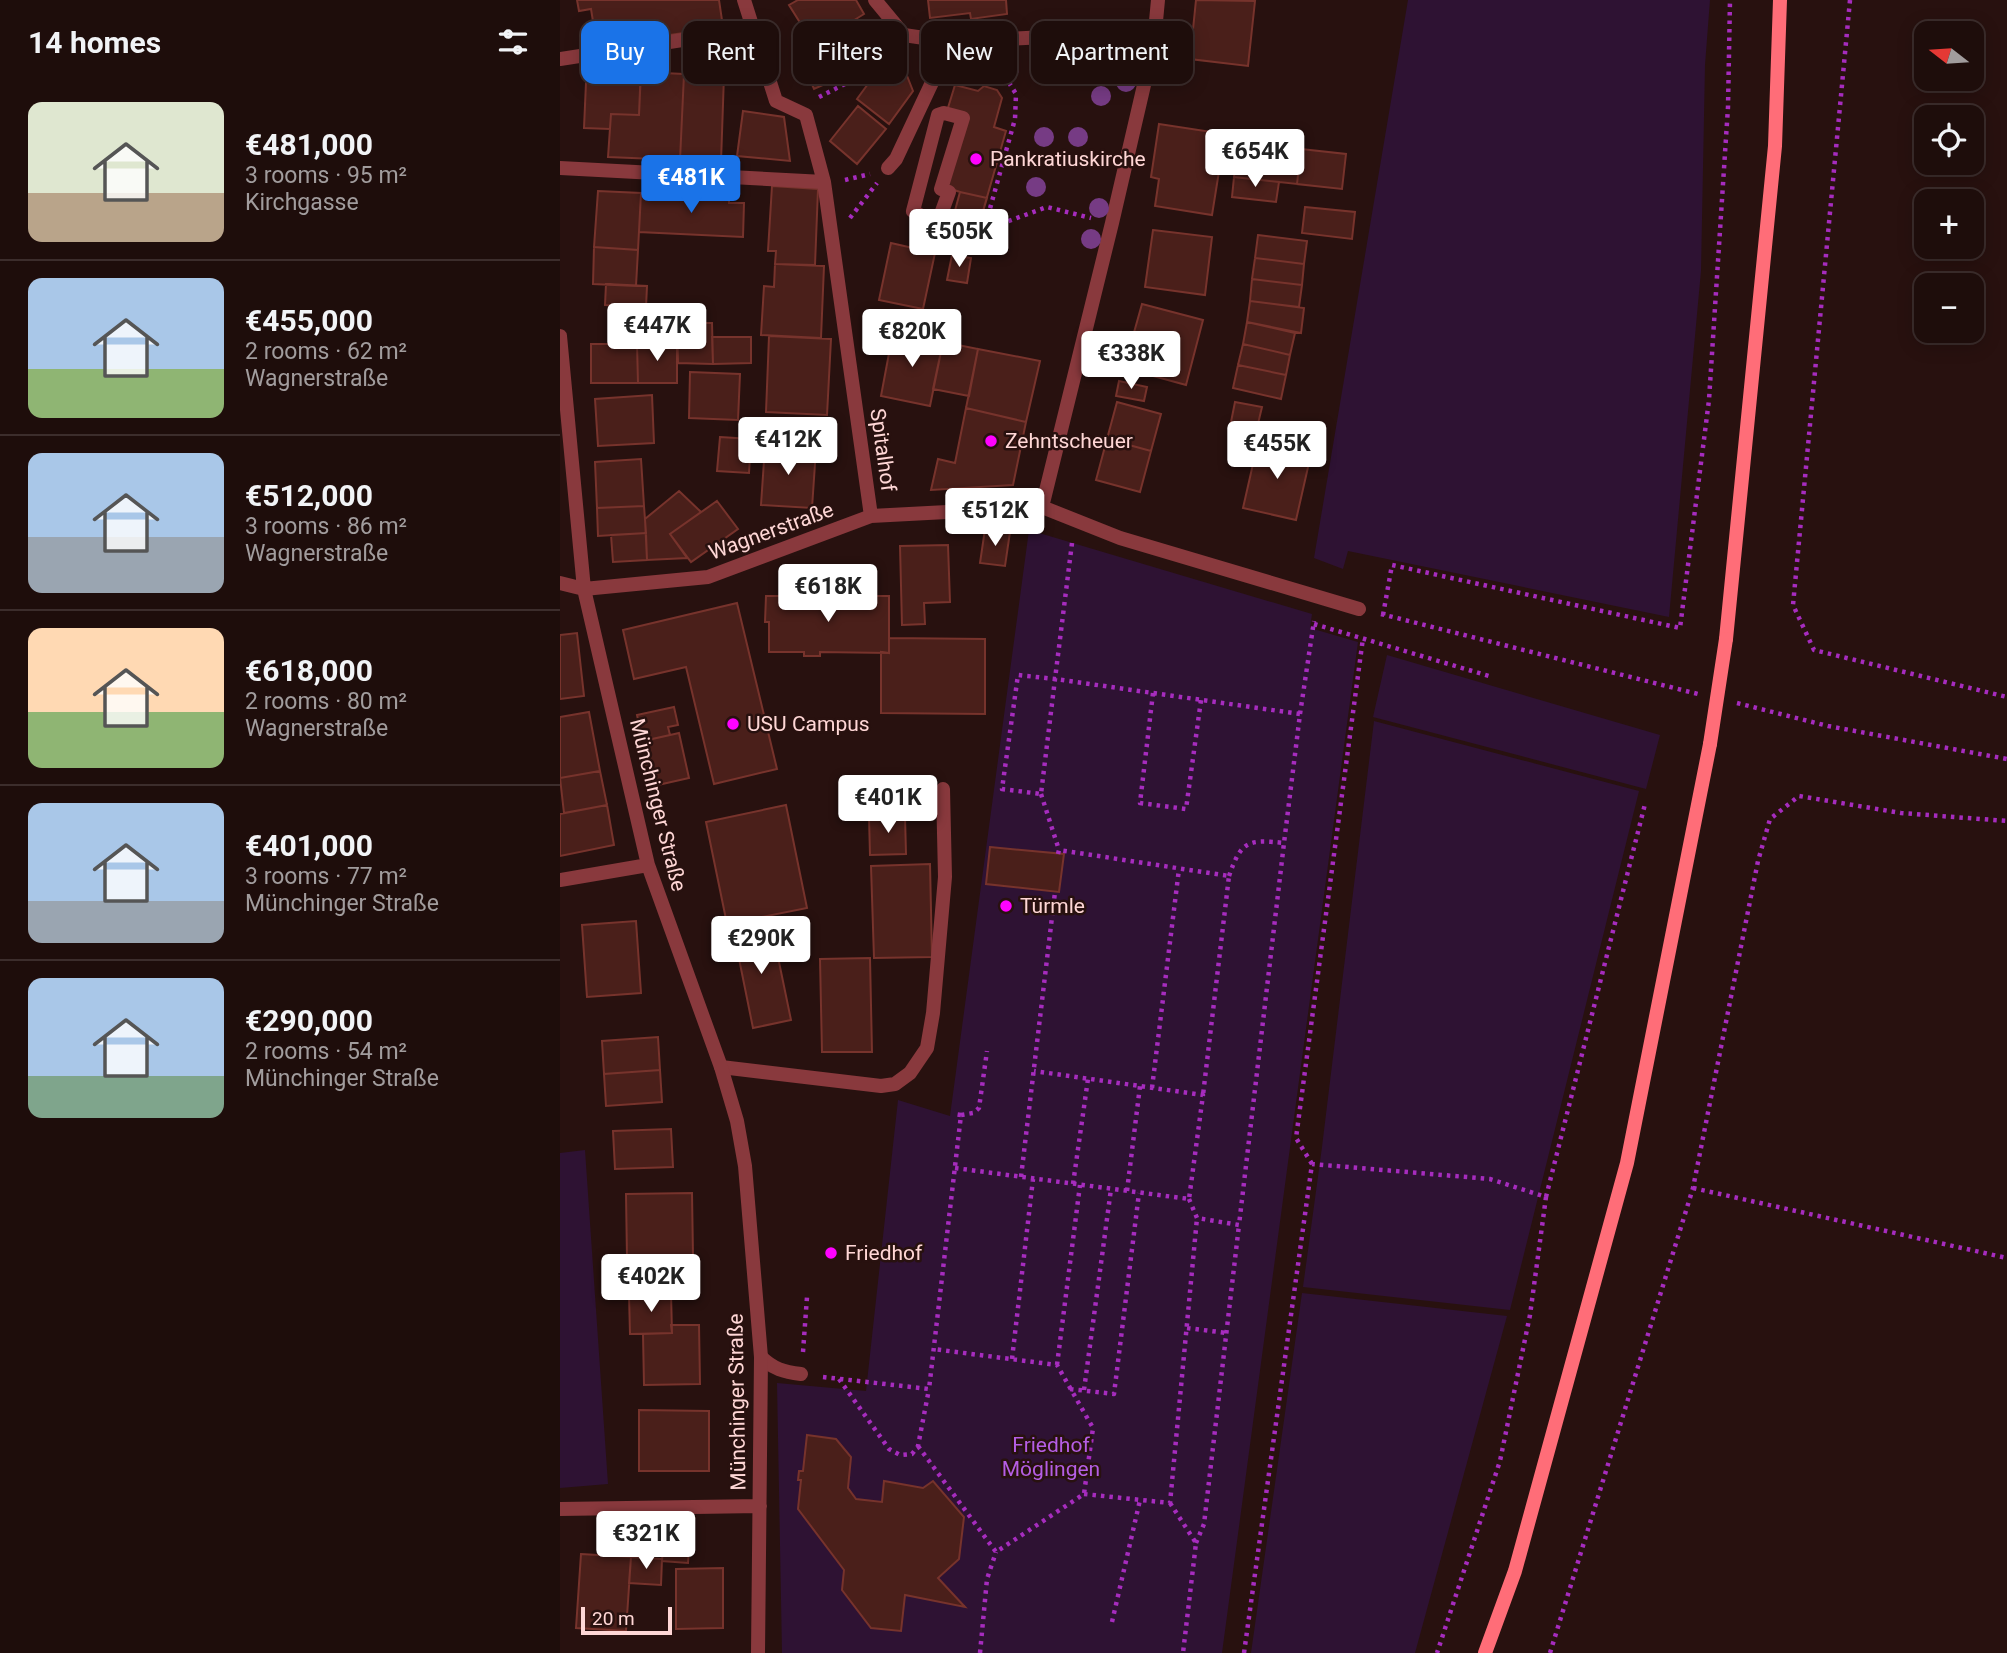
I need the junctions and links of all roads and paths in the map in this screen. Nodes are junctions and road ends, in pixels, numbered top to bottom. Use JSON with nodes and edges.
{"nodes":[{"id":1,"x":744,"y":0,"type":"edge"},
{"id":2,"x":875,"y":0,"type":"edge"},
{"id":3,"x":1158,"y":0,"type":"edge"},
{"id":4,"x":1730,"y":0,"type":"edge"},
{"id":5,"x":1780,"y":0,"type":"edge"},
{"id":6,"x":1850,"y":0,"type":"edge"},
{"id":7,"x":751,"y":21,"type":"edge"},
{"id":8,"x":1156,"y":21,"type":"edge"},
{"id":9,"x":921,"y":38,"type":"edge"},
{"id":10,"x":683,"y":40,"type":"edge"},
{"id":11,"x":560,"y":60,"type":"edge"},
{"id":12,"x":771,"y":84,"type":"edge"},
{"id":13,"x":844,"y":84,"type":"edge"},
{"id":14,"x":931,"y":84,"type":"edge"},
{"id":15,"x":1144,"y":84,"type":"edge"},
{"id":16,"x":816,"y":98,"type":"dead end"},
{"id":17,"x":944,"y":113,"type":"junction"},
{"id":18,"x":560,"y":168,"type":"edge"},
{"id":19,"x":888,"y":168,"type":"junction"},
{"id":20,"x":824,"y":182,"type":"junction"},
{"id":21,"x":1112,"y":223,"type":"junction"},
{"id":22,"x":940,"y":224,"type":"junction"},
{"id":23,"x":830,"y":225,"type":"junction"},
{"id":24,"x":984,"y":230,"type":"junction"},
{"id":25,"x":560,"y":335,"type":"edge"},
{"id":26,"x":1042,"y":507,"type":"junction"},
{"id":27,"x":871,"y":516,"type":"junction"},
{"id":28,"x":1075,"y":521,"type":"junction"},
{"id":29,"x":560,"y":583,"type":"edge"},
{"id":30,"x":584,"y":589,"type":"junction"},
{"id":31,"x":1359,"y":609,"type":"joint"},
{"id":32,"x":1383,"y":615,"type":"junction"},
{"id":33,"x":1363,"y":638,"type":"junction"},
{"id":34,"x":1489,"y":676,"type":"dead end"},
{"id":35,"x":1055,"y":679,"type":"junction"},
{"id":36,"x":1153,"y":693,"type":"junction"},
{"id":37,"x":1702,"y":695,"type":"dead end"},
{"id":38,"x":2007,"y":697,"type":"edge"},
{"id":39,"x":1201,"y":700,"type":"junction"},
{"id":40,"x":1727,"y":701,"type":"dead end"},
{"id":41,"x":1300,"y":714,"type":"junction"},
{"id":42,"x":2007,"y":759,"type":"edge"},
{"id":43,"x":943,"y":789,"type":"dead end"},
{"id":44,"x":1041,"y":794,"type":"junction"},
{"id":45,"x":1645,"y":804,"type":"dead end"},
{"id":46,"x":2007,"y":821,"type":"edge"},
{"id":47,"x":1284,"y":843,"type":"junction"},
{"id":48,"x":648,"y":865,"type":"junction"},
{"id":49,"x":1179,"y":869,"type":"junction"},
{"id":50,"x":1229,"y":876,"type":"junction"},
{"id":51,"x":560,"y":880,"type":"edge"},
{"id":52,"x":1055,"y":892,"type":"dead end"},
{"id":53,"x":987,"y":1051,"type":"dead end"},
{"id":54,"x":721,"y":1067,"type":"junction"},
{"id":55,"x":1034,"y":1071,"type":"junction"},
{"id":56,"x":1088,"y":1079,"type":"junction"},
{"id":57,"x":1140,"y":1086,"type":"junction"},
{"id":58,"x":1152,"y":1088,"type":"junction"},
{"id":59,"x":1203,"y":1095,"type":"junction"},
{"id":60,"x":955,"y":1114,"type":"dead end"},
{"id":61,"x":961,"y":1115,"type":"junction"},
{"id":62,"x":1312,"y":1164,"type":"junction"},
{"id":63,"x":955,"y":1168,"type":"junction"},
{"id":64,"x":1021,"y":1177,"type":"junction"},
{"id":65,"x":1033,"y":1179,"type":"junction"},
{"id":66,"x":1073,"y":1184,"type":"junction"},
{"id":67,"x":1080,"y":1185,"type":"junction"},
{"id":68,"x":1693,"y":1188,"type":"junction"},
{"id":69,"x":1111,"y":1189,"type":"junction"},
{"id":70,"x":1127,"y":1191,"type":"junction"},
{"id":71,"x":1139,"y":1193,"type":"junction"},
{"id":72,"x":1546,"y":1197,"type":"junction"},
{"id":73,"x":1189,"y":1199,"type":"junction"},
{"id":74,"x":1197,"y":1218,"type":"junction"},
{"id":75,"x":1239,"y":1225,"type":"junction"},
{"id":76,"x":2007,"y":1258,"type":"edge"},
{"id":77,"x":807,"y":1297,"type":"dead end"},
{"id":78,"x":1187,"y":1328,"type":"junction"},
{"id":79,"x":1227,"y":1333,"type":"junction"},
{"id":80,"x":933,"y":1349,"type":"junction"},
{"id":81,"x":761,"y":1357,"type":"junction"},
{"id":82,"x":1012,"y":1359,"type":"junction"},
{"id":83,"x":1057,"y":1365,"type":"junction"},
{"id":84,"x":801,"y":1374,"type":"junction"},
{"id":85,"x":839,"y":1378,"type":"junction"},
{"id":86,"x":929,"y":1389,"type":"junction"},
{"id":87,"x":1070,"y":1389,"type":"junction"},
{"id":88,"x":1084,"y":1390,"type":"junction"},
{"id":89,"x":918,"y":1446,"type":"junction"},
{"id":90,"x":1084,"y":1494,"type":"junction"},
{"id":91,"x":1140,"y":1500,"type":"junction"},
{"id":92,"x":1171,"y":1503,"type":"junction"},
{"id":93,"x":760,"y":1506,"type":"junction"},
{"id":94,"x":560,"y":1509,"type":"edge"},
{"id":95,"x":1196,"y":1543,"type":"junction"},
{"id":96,"x":996,"y":1552,"type":"junction"},
{"id":97,"x":1112,"y":1622,"type":"dead end"},
{"id":98,"x":758,"y":1653,"type":"edge"},
{"id":99,"x":980,"y":1653,"type":"edge"},
{"id":100,"x":1183,"y":1653,"type":"edge"},
{"id":101,"x":1244,"y":1653,"type":"edge"},
{"id":102,"x":1437,"y":1653,"type":"edge"},
{"id":103,"x":1485,"y":1653,"type":"edge"},
{"id":104,"x":1550,"y":1653,"type":"edge"}],
"edges":[{"from":1,"to":7,"type":"street","name":"Spitalhof"},
{"from":2,"to":9,"type":"street"},
{"from":3,"to":8,"type":"street"},
{"from":4,"to":32,"type":"path"},
{"from":5,"to":103,"type":"main road","bridge":true},
{"from":6,"to":38,"type":"path"},
{"from":10,"to":11,"type":"street"},
{"from":12,"to":20,"type":"street","name":"Spitalhof"},
{"from":13,"to":16,"type":"path"},
{"from":14,"to":19,"type":"street"},
{"from":15,"to":21,"type":"street"},
{"from":17,"to":22,"type":"street"},
{"from":17,"to":22,"type":"street"},
{"from":17,"to":24,"type":"path"},
{"from":18,"to":20,"type":"street"},
{"from":19,"to":20,"type":"path"},
{"from":19,"to":23,"type":"path"},
{"from":20,"to":23,"type":"street","name":"Spitalhof"},
{"from":21,"to":24,"type":"path"},
{"from":21,"to":26,"type":"street"},
{"from":22,"to":24,"type":"path"},
{"from":23,"to":27,"type":"street","name":"Spitalhof"},
{"from":25,"to":30,"type":"street","name":"Münchinger Straße"},
{"from":26,"to":27,"type":"street","name":"Wagnerstraße"},
{"from":26,"to":28,"type":"street","name":"Wagnerstraße"},
{"from":27,"to":30,"type":"street","name":"Wagnerstraße"},
{"from":28,"to":31,"type":"street","name":"Wagnerstraße"},
{"from":28,"to":35,"type":"path"},
{"from":29,"to":30,"type":"street","name":"Wagnerstraße"},
{"from":30,"to":48,"type":"street","name":"Münchinger Straße"},
{"from":31,"to":32,"type":"path"},
{"from":32,"to":37,"type":"path"},
{"from":33,"to":34,"type":"path"},
{"from":33,"to":41,"type":"path"},
{"from":33,"to":62,"type":"path"},
{"from":35,"to":36,"type":"path"},
{"from":35,"to":44,"type":"path"},
{"from":35,"to":44,"type":"path"},
{"from":36,"to":39,"type":"path"},
{"from":36,"to":39,"type":"path"},
{"from":39,"to":41,"type":"path"},
{"from":40,"to":42,"type":"path"},
{"from":41,"to":47,"type":"path"},
{"from":43,"to":54,"type":"street"},
{"from":44,"to":49,"type":"path"},
{"from":45,"to":72,"type":"path"},
{"from":46,"to":68,"type":"path"},
{"from":47,"to":50,"type":"path"},
{"from":47,"to":75,"type":"path"},
{"from":48,"to":51,"type":"street"},
{"from":48,"to":54,"type":"street","name":"Münchinger Straße"},
{"from":49,"to":50,"type":"path"},
{"from":49,"to":58,"type":"path"},
{"from":50,"to":59,"type":"path"},
{"from":52,"to":55,"type":"path"},
{"from":53,"to":61,"type":"path"},
{"from":54,"to":81,"type":"street","name":"Münchinger Straße"},
{"from":55,"to":56,"type":"path"},
{"from":55,"to":64,"type":"path"},
{"from":56,"to":57,"type":"path"},
{"from":56,"to":66,"type":"path"},
{"from":57,"to":58,"type":"path"},
{"from":57,"to":70,"type":"path"},
{"from":58,"to":59,"type":"path"},
{"from":59,"to":73,"type":"path"},
{"from":60,"to":61,"type":"path"},
{"from":61,"to":63,"type":"path"},
{"from":62,"to":72,"type":"path"},
{"from":62,"to":101,"type":"path"},
{"from":63,"to":64,"type":"path"},
{"from":63,"to":80,"type":"path"},
{"from":64,"to":65,"type":"path"},
{"from":65,"to":66,"type":"path"},
{"from":65,"to":82,"type":"path"},
{"from":66,"to":67,"type":"path"},
{"from":67,"to":69,"type":"path"},
{"from":67,"to":83,"type":"path"},
{"from":68,"to":76,"type":"path"},
{"from":68,"to":104,"type":"path"},
{"from":69,"to":70,"type":"path"},
{"from":69,"to":88,"type":"path"},
{"from":70,"to":71,"type":"path"},
{"from":71,"to":73,"type":"path"},
{"from":71,"to":88,"type":"path"},
{"from":72,"to":102,"type":"path"},
{"from":73,"to":74,"type":"path"},
{"from":74,"to":75,"type":"path"},
{"from":74,"to":78,"type":"path"},
{"from":75,"to":79,"type":"path"},
{"from":77,"to":84,"type":"path"},
{"from":78,"to":79,"type":"path"},
{"from":78,"to":92,"type":"path"},
{"from":79,"to":95,"type":"path"},
{"from":80,"to":82,"type":"path"},
{"from":80,"to":86,"type":"path"},
{"from":81,"to":84,"type":"street"},
{"from":81,"to":93,"type":"street","name":"Münchinger Straße"},
{"from":82,"to":83,"type":"path"},
{"from":83,"to":87,"type":"path"},
{"from":84,"to":85,"type":"path"},
{"from":85,"to":86,"type":"path"},
{"from":85,"to":89,"type":"path"},
{"from":86,"to":89,"type":"path"},
{"from":87,"to":88,"type":"path"},
{"from":87,"to":90,"type":"path"},
{"from":89,"to":96,"type":"path"},
{"from":90,"to":91,"type":"path"},
{"from":90,"to":96,"type":"path"},
{"from":91,"to":92,"type":"path"},
{"from":91,"to":97,"type":"path"},
{"from":92,"to":95,"type":"path"},
{"from":93,"to":94,"type":"street"},
{"from":93,"to":98,"type":"street","name":"Münchinger Straße"},
{"from":95,"to":100,"type":"path"},
{"from":96,"to":99,"type":"path"}]}
